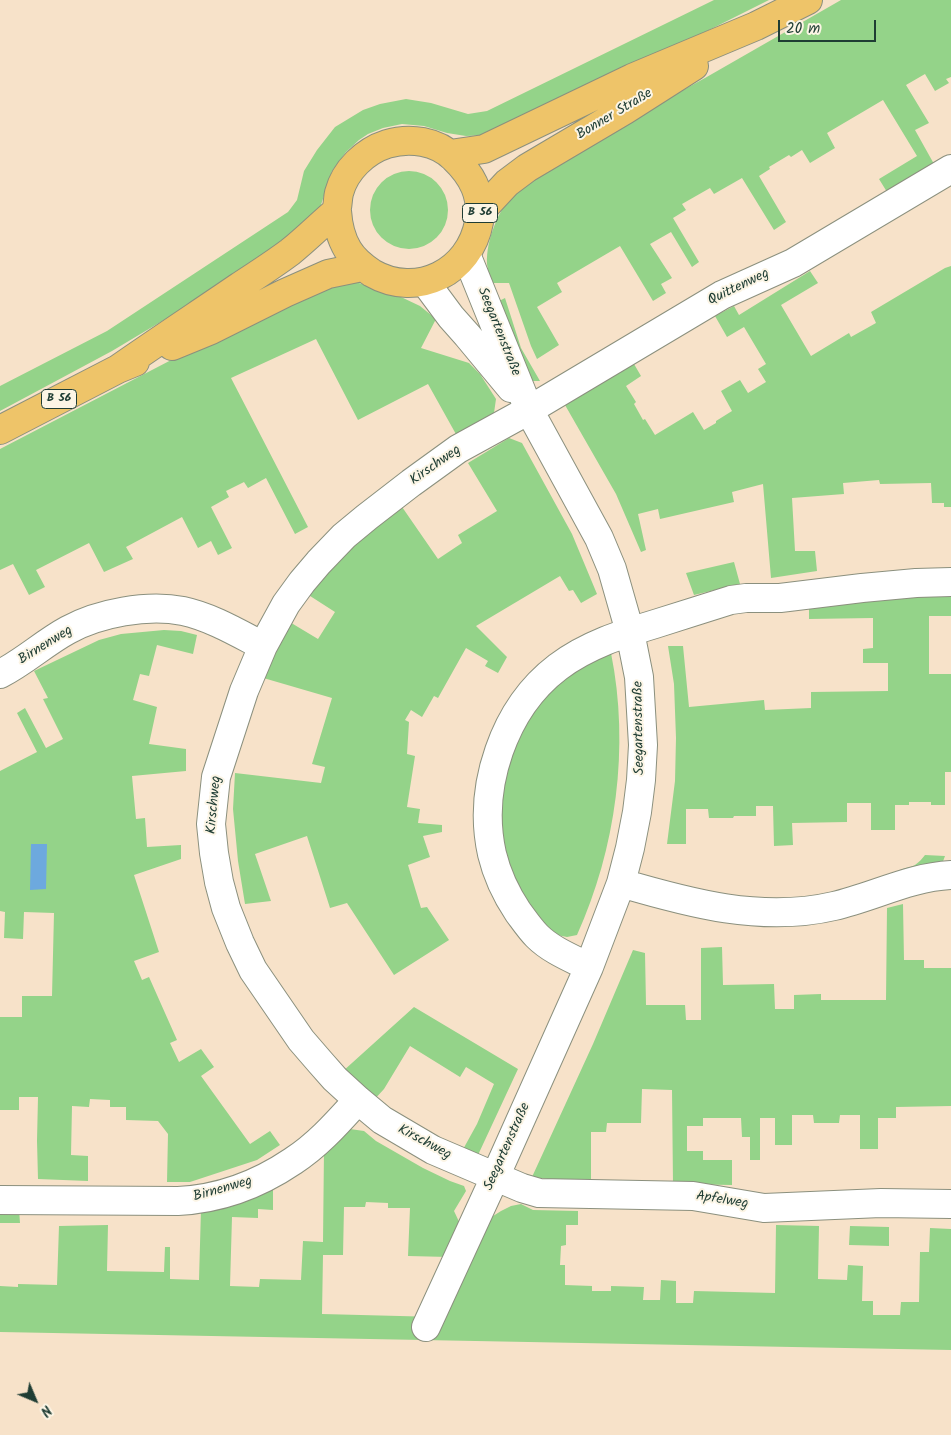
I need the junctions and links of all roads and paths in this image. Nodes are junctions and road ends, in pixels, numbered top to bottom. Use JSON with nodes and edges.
{"nodes":[{"id":1,"x":808,"y":0,"type":"edge"},
{"id":2,"x":756,"y":26,"type":"junction"},
{"id":3,"x":450,"y":154,"type":"junction"},
{"id":4,"x":951,"y":169,"type":"edge"},
{"id":5,"x":337,"y":210,"type":"junction"},
{"id":6,"x":480,"y":212,"type":"junction"},
{"id":7,"x":466,"y":254,"type":"junction"},
{"id":8,"x":362,"y":267,"type":"junction"},
{"id":9,"x":425,"y":282,"type":"junction"},
{"id":10,"x":118,"y":369,"type":"junction"},
{"id":11,"x":529,"y":410,"type":"junction"},
{"id":12,"x":0,"y":430,"type":"edge"},
{"id":13,"x":951,"y":582,"type":"edge"},
{"id":14,"x":630,"y":632,"type":"junction"},
{"id":15,"x":263,"y":646,"type":"junction"},
{"id":16,"x":0,"y":674,"type":"edge"},
{"id":17,"x":951,"y":875,"type":"edge"},
{"id":18,"x":621,"y":883,"type":"junction"},
{"id":19,"x":589,"y":967,"type":"junction"},
{"id":20,"x":358,"y":1100,"type":"junction"},
{"id":21,"x":495,"y":1177,"type":"junction"},
{"id":22,"x":0,"y":1200,"type":"edge"},
{"id":23,"x":951,"y":1204,"type":"edge"},
{"id":24,"x":426,"y":1327,"type":"dead end"}],
"edges":[{"from":1,"to":2,"type":"main road","name":"Bonner Straße","number":"B 56"},
{"from":2,"to":3,"type":"main road","name":"Bonner Straße","number":"B 56"},
{"from":2,"to":6,"type":"main road","name":"Bonner Straße","number":"B 56"},
{"from":3,"to":5,"type":"main road","number":"B 56"},
{"from":3,"to":6,"type":"main road","number":"B 56"},
{"from":4,"to":11,"type":"street","name":"Quittenweg"},
{"from":5,"to":8,"type":"main road","number":"B 56"},
{"from":5,"to":10,"type":"main road","number":"B 56"},
{"from":6,"to":7,"type":"main road","number":"B 56"},
{"from":7,"to":9,"type":"main road","number":"B 56"},
{"from":7,"to":11,"type":"street","name":"Seegartenstraße"},
{"from":8,"to":9,"type":"main road","number":"B 56"},
{"from":8,"to":10,"type":"main road","number":"B 56"},
{"from":9,"to":11,"type":"street","name":"Seegartenstraße"},
{"from":10,"to":12,"type":"main road","number":"B 56"},
{"from":11,"to":14,"type":"street","name":"Seegartenstraße"},
{"from":11,"to":15,"type":"street","name":"Kirschweg"},
{"from":13,"to":14,"type":"street"},
{"from":14,"to":18,"type":"street","name":"Seegartenstraße"},
{"from":14,"to":19,"type":"street"},
{"from":15,"to":16,"type":"street","name":"Birnenweg"},
{"from":15,"to":20,"type":"street","name":"Kirschweg"},
{"from":17,"to":18,"type":"street"},
{"from":18,"to":19,"type":"street","name":"Seegartenstraße"},
{"from":19,"to":21,"type":"street","name":"Seegartenstraße"},
{"from":20,"to":21,"type":"street","name":"Kirschweg"},
{"from":20,"to":22,"type":"street","name":"Birnenweg"},
{"from":21,"to":23,"type":"street","name":"Apfelweg"},
{"from":21,"to":24,"type":"street","name":"Seegartenstraße"}]}
